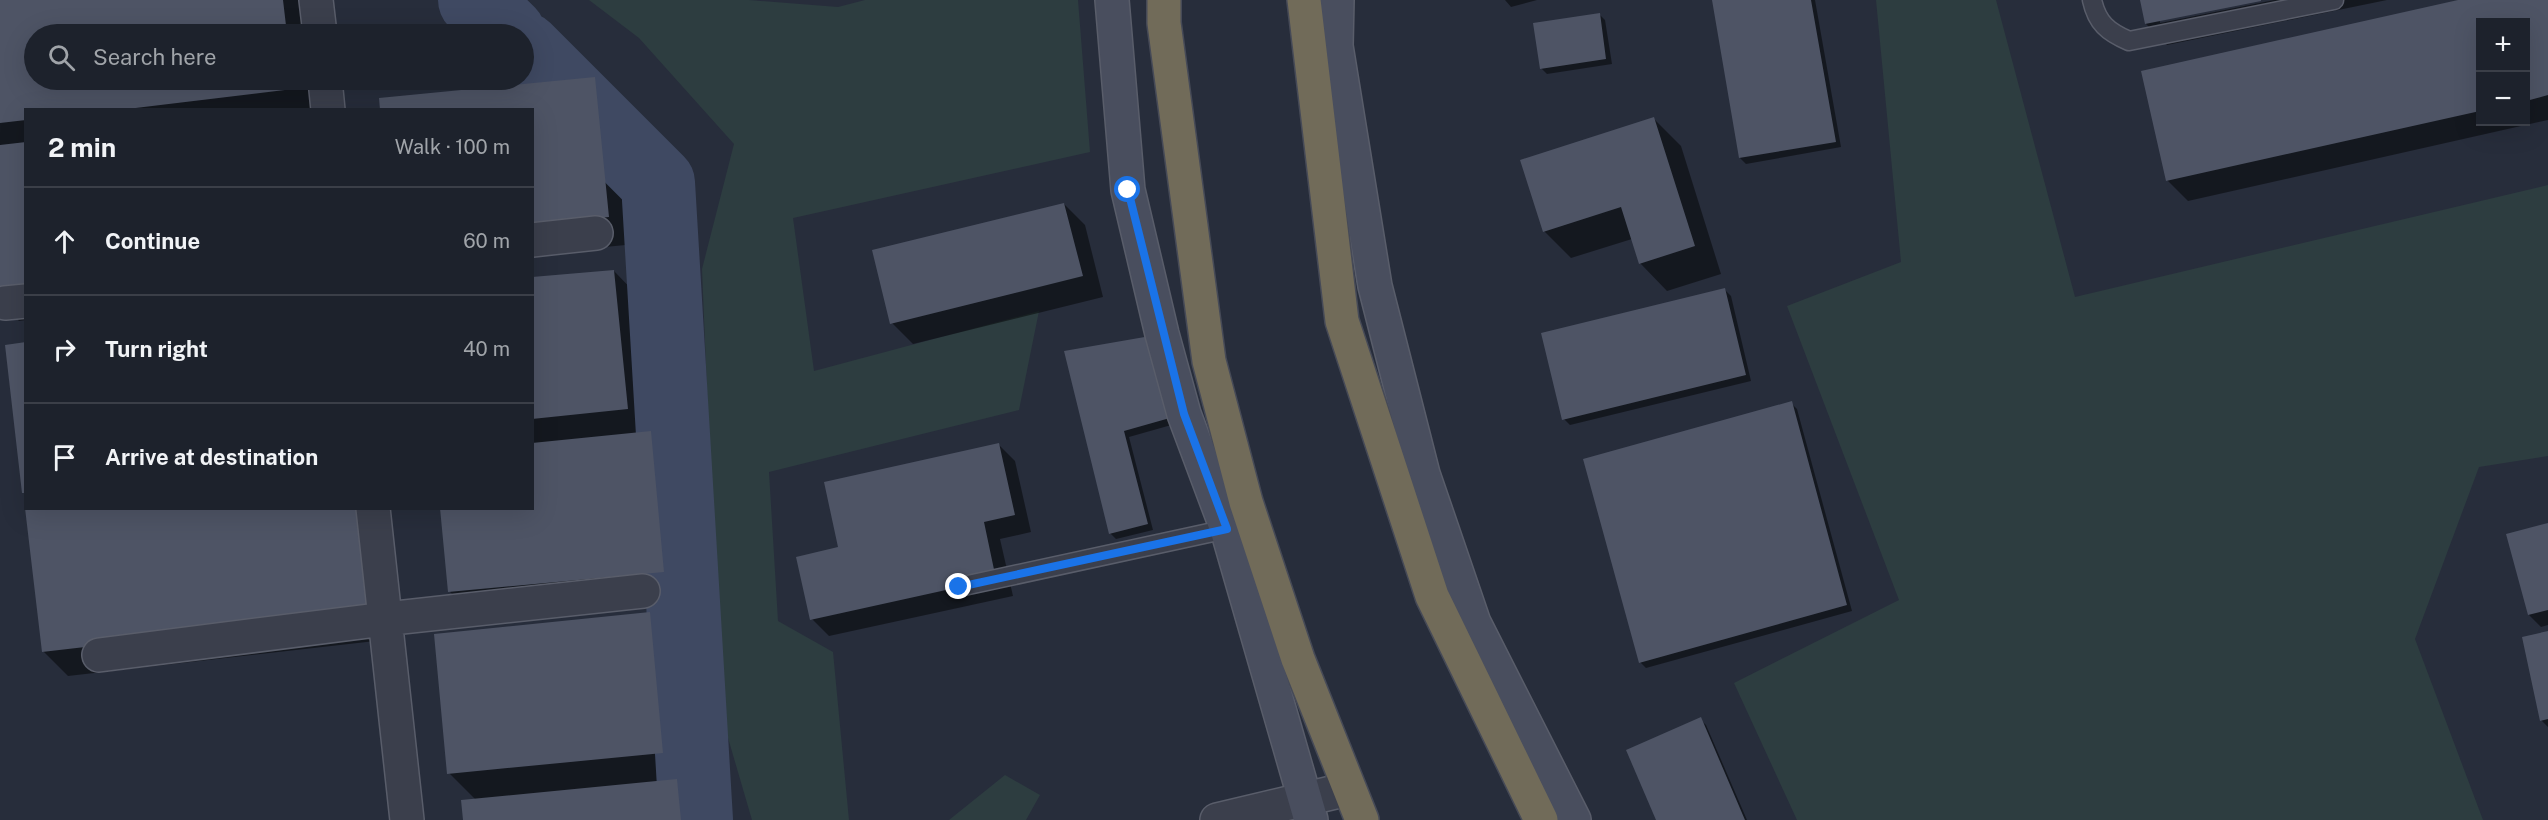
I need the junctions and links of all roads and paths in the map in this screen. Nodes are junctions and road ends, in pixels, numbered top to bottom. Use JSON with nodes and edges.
{"nodes":[{"id":1,"x":316,"y":0,"type":"edge"},
{"id":2,"x":1112,"y":0,"type":"edge"},
{"id":3,"x":1164,"y":0,"type":"edge"},
{"id":4,"x":1304,"y":0,"type":"edge"},
{"id":5,"x":1337,"y":0,"type":"edge"},
{"id":6,"x":2092,"y":0,"type":"edge"},
{"id":7,"x":2334,"y":0,"type":"edge"},
{"id":8,"x":319,"y":24,"type":"edge"},
{"id":9,"x":326,"y":90,"type":"edge"},
{"id":10,"x":328,"y":108,"type":"edge"},
{"id":11,"x":596,"y":233,"type":"dead end"},
{"id":12,"x":534,"y":240,"type":"edge"},
{"id":13,"x":373,"y":510,"type":"edge"},
{"id":14,"x":1227,"y":529,"type":"junction"},
{"id":15,"x":959,"y":587,"type":"dead end"},
{"id":16,"x":643,"y":591,"type":"dead end"},
{"id":17,"x":385,"y":619,"type":"junction"},
{"id":18,"x":99,"y":655,"type":"dead end"},
{"id":19,"x":1348,"y":789,"type":"junction"},
{"id":20,"x":1308,"y":809,"type":"edge"},
{"id":21,"x":407,"y":820,"type":"edge"},
{"id":22,"x":1217,"y":820,"type":"edge"},
{"id":23,"x":1362,"y":820,"type":"edge"},
{"id":24,"x":1541,"y":820,"type":"edge"},
{"id":25,"x":1574,"y":820,"type":"edge"}],
"edges":[{"from":1,"to":8,"type":"street"},
{"from":2,"to":14,"type":"street"},
{"from":3,"to":19,"type":"highway"},
{"from":4,"to":24,"type":"highway"},
{"from":5,"to":25,"type":"street"},
{"from":6,"to":7,"type":"lane"},
{"from":9,"to":10,"type":"street"},
{"from":11,"to":12,"type":"street"},
{"from":13,"to":17,"type":"street"},
{"from":14,"to":15,"type":"lane"},
{"from":14,"to":20,"type":"street"},
{"from":16,"to":17,"type":"street"},
{"from":17,"to":18,"type":"street"},
{"from":17,"to":21,"type":"street"},
{"from":19,"to":20,"type":"street"},
{"from":19,"to":23,"type":"highway"},
{"from":20,"to":22,"type":"street"}]}
